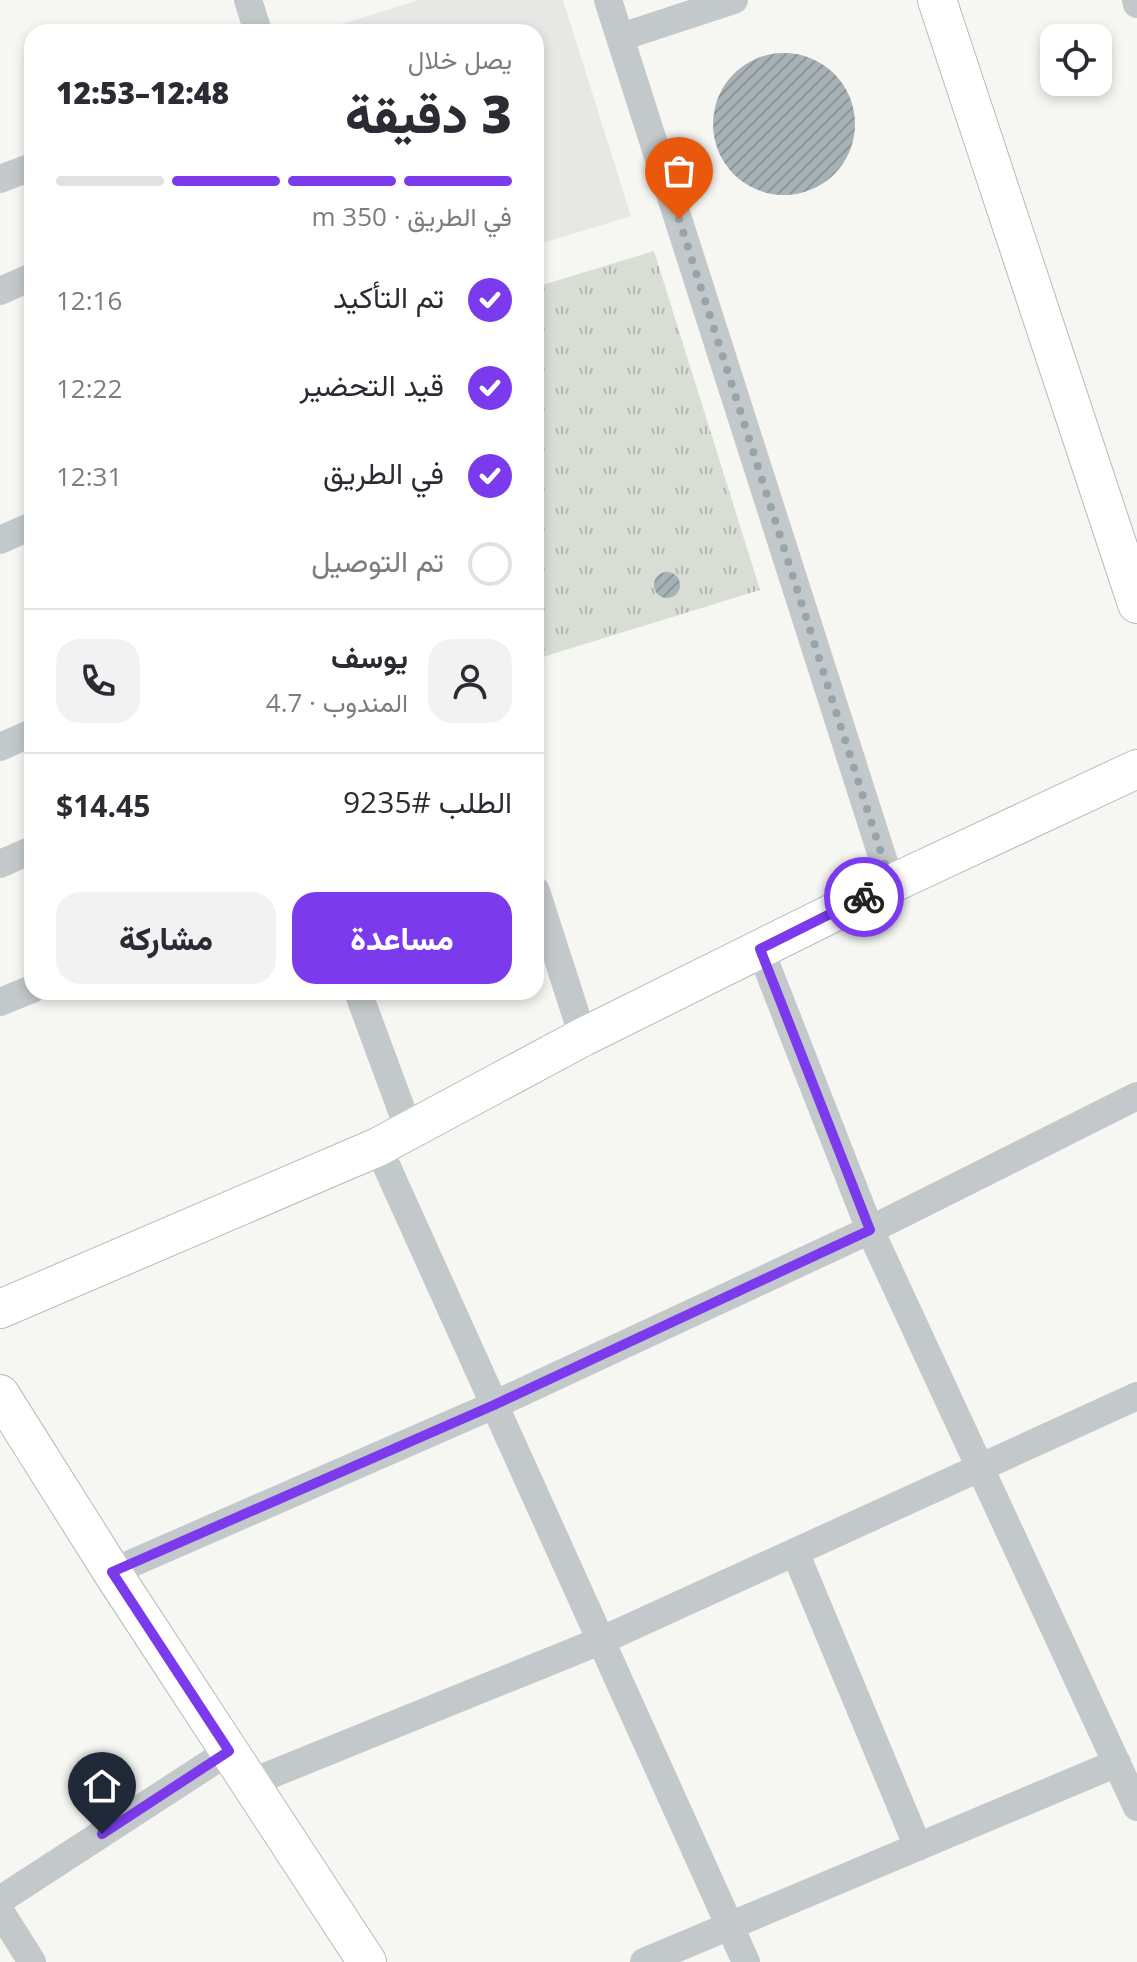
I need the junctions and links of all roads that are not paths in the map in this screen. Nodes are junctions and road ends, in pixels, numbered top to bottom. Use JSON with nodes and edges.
{"nodes":[{"id":1,"x":248,"y":0,"type":"edge"},
{"id":2,"x":608,"y":0,"type":"edge"},
{"id":3,"x":734,"y":0,"type":"edge"},
{"id":4,"x":937,"y":0,"type":"edge"},
{"id":5,"x":256,"y":24,"type":"edge"},
{"id":6,"x":621,"y":37,"type":"junction"},
{"id":7,"x":24,"y":170,"type":"edge"},
{"id":8,"x":0,"y":179,"type":"edge"},
{"id":9,"x":24,"y":280,"type":"edge"},
{"id":10,"x":0,"y":291,"type":"edge"},
{"id":11,"x":24,"y":530,"type":"edge"},
{"id":12,"x":0,"y":540,"type":"edge"},
{"id":13,"x":1137,"y":604,"type":"edge"},
{"id":14,"x":24,"y":736,"type":"edge"},
{"id":15,"x":0,"y":747,"type":"edge"},
{"id":16,"x":1137,"y":769,"type":"edge"},
{"id":17,"x":24,"y":854,"type":"edge"},
{"id":18,"x":0,"y":864,"type":"edge"},
{"id":19,"x":891,"y":884,"type":"junction"},
{"id":20,"x":544,"y":916,"type":"edge"},
{"id":21,"x":760,"y":949,"type":"junction"},
{"id":22,"x":24,"y":992,"type":"edge"},
{"id":23,"x":360,"y":1000,"type":"edge"},
{"id":24,"x":0,"y":1002,"type":"edge"},
{"id":25,"x":583,"y":1037,"type":"junction"},
{"id":26,"x":1137,"y":1096,"type":"edge"},
{"id":27,"x":394,"y":1139,"type":"junction"},
{"id":28,"x":870,"y":1230,"type":"junction"},
{"id":29,"x":0,"y":1309,"type":"edge"},
{"id":30,"x":0,"y":1394,"type":"edge"},
{"id":31,"x":1137,"y":1396,"type":"edge"},
{"id":32,"x":494,"y":1405,"type":"junction"},
{"id":33,"x":980,"y":1468,"type":"junction"},
{"id":34,"x":795,"y":1552,"type":"junction"},
{"id":35,"x":112,"y":1572,"type":"junction"},
{"id":36,"x":600,"y":1641,"type":"junction"},
{"id":37,"x":229,"y":1751,"type":"junction"},
{"id":38,"x":1117,"y":1763,"type":"junction"},
{"id":39,"x":250,"y":1783,"type":"junction"},
{"id":40,"x":1137,"y":1807,"type":"edge"},
{"id":41,"x":918,"y":1847,"type":"junction"},
{"id":42,"x":0,"y":1900,"type":"edge"},
{"id":43,"x":0,"y":1911,"type":"edge"},
{"id":44,"x":729,"y":1927,"type":"junction"},
{"id":45,"x":32,"y":1962,"type":"edge"},
{"id":46,"x":367,"y":1962,"type":"edge"},
{"id":47,"x":644,"y":1962,"type":"edge"},
{"id":48,"x":746,"y":1962,"type":"edge"}],
"edges":[{"from":1,"to":5,"type":"street"},
{"from":2,"to":6,"type":"street"},
{"from":3,"to":6,"type":"street"},
{"from":4,"to":13,"type":"street"},
{"from":6,"to":19,"type":"street"},
{"from":7,"to":8,"type":"street"},
{"from":9,"to":10,"type":"street"},
{"from":11,"to":12,"type":"street"},
{"from":14,"to":15,"type":"street"},
{"from":16,"to":19,"type":"street"},
{"from":17,"to":18,"type":"street"},
{"from":19,"to":21,"type":"street"},
{"from":20,"to":25,"type":"street"},
{"from":21,"to":25,"type":"street"},
{"from":21,"to":28,"type":"street"},
{"from":22,"to":24,"type":"street"},
{"from":23,"to":27,"type":"street"},
{"from":25,"to":27,"type":"street"},
{"from":26,"to":28,"type":"street"},
{"from":27,"to":29,"type":"street"},
{"from":27,"to":32,"type":"street"},
{"from":28,"to":32,"type":"street"},
{"from":28,"to":33,"type":"street"},
{"from":30,"to":35,"type":"street"},
{"from":31,"to":33,"type":"street"},
{"from":32,"to":35,"type":"street"},
{"from":32,"to":36,"type":"street"},
{"from":33,"to":34,"type":"street"},
{"from":33,"to":38,"type":"street"},
{"from":34,"to":36,"type":"street"},
{"from":34,"to":41,"type":"street"},
{"from":35,"to":37,"type":"street"},
{"from":36,"to":39,"type":"street"},
{"from":36,"to":44,"type":"street"},
{"from":37,"to":39,"type":"street"},
{"from":37,"to":42,"type":"street"},
{"from":38,"to":40,"type":"street"},
{"from":38,"to":41,"type":"street"},
{"from":39,"to":46,"type":"street"},
{"from":41,"to":44,"type":"street"},
{"from":43,"to":45,"type":"street"},
{"from":44,"to":47,"type":"street"},
{"from":44,"to":48,"type":"street"}]}
